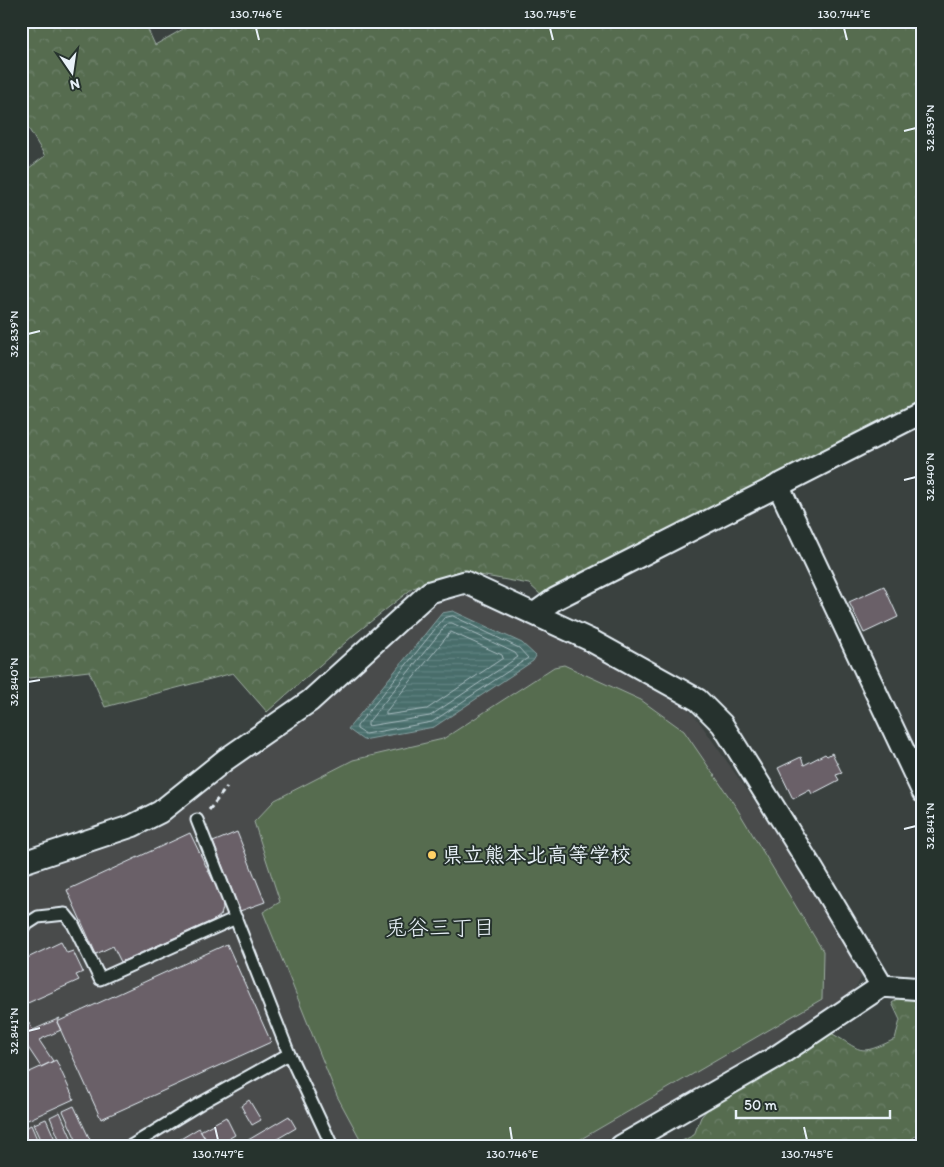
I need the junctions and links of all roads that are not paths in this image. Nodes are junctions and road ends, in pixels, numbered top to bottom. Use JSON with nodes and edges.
{"nodes":[{"id":1,"x":923,"y":412,"type":"edge"},
{"id":2,"x":778,"y":485,"type":"junction"},
{"id":3,"x":534,"y":614,"type":"junction"},
{"id":4,"x":923,"y":792,"type":"edge"},
{"id":5,"x":202,"y":817,"type":"road end"},
{"id":6,"x":21,"y":863,"type":"edge"},
{"id":7,"x":236,"y":918,"type":"junction"},
{"id":8,"x":21,"y":928,"type":"edge"},
{"id":9,"x":882,"y":986,"type":"junction"},
{"id":10,"x":923,"y":989,"type":"edge"},
{"id":11,"x":289,"y":1054,"type":"junction"},
{"id":12,"x":131,"y":1146,"type":"edge"},
{"id":13,"x":332,"y":1146,"type":"edge"},
{"id":14,"x":621,"y":1146,"type":"edge"}],
"edges":[{"from":1,"to":2,"type":"street"},
{"from":2,"to":3,"type":"street"},
{"from":2,"to":4,"type":"street"},
{"from":3,"to":6,"type":"street"},
{"from":3,"to":9,"type":"street"},
{"from":5,"to":7,"type":"lane"},
{"from":7,"to":8,"type":"lane"},
{"from":7,"to":11,"type":"lane"},
{"from":9,"to":10,"type":"street"},
{"from":9,"to":14,"type":"street"},
{"from":11,"to":12,"type":"lane"},
{"from":11,"to":13,"type":"lane"}]}
